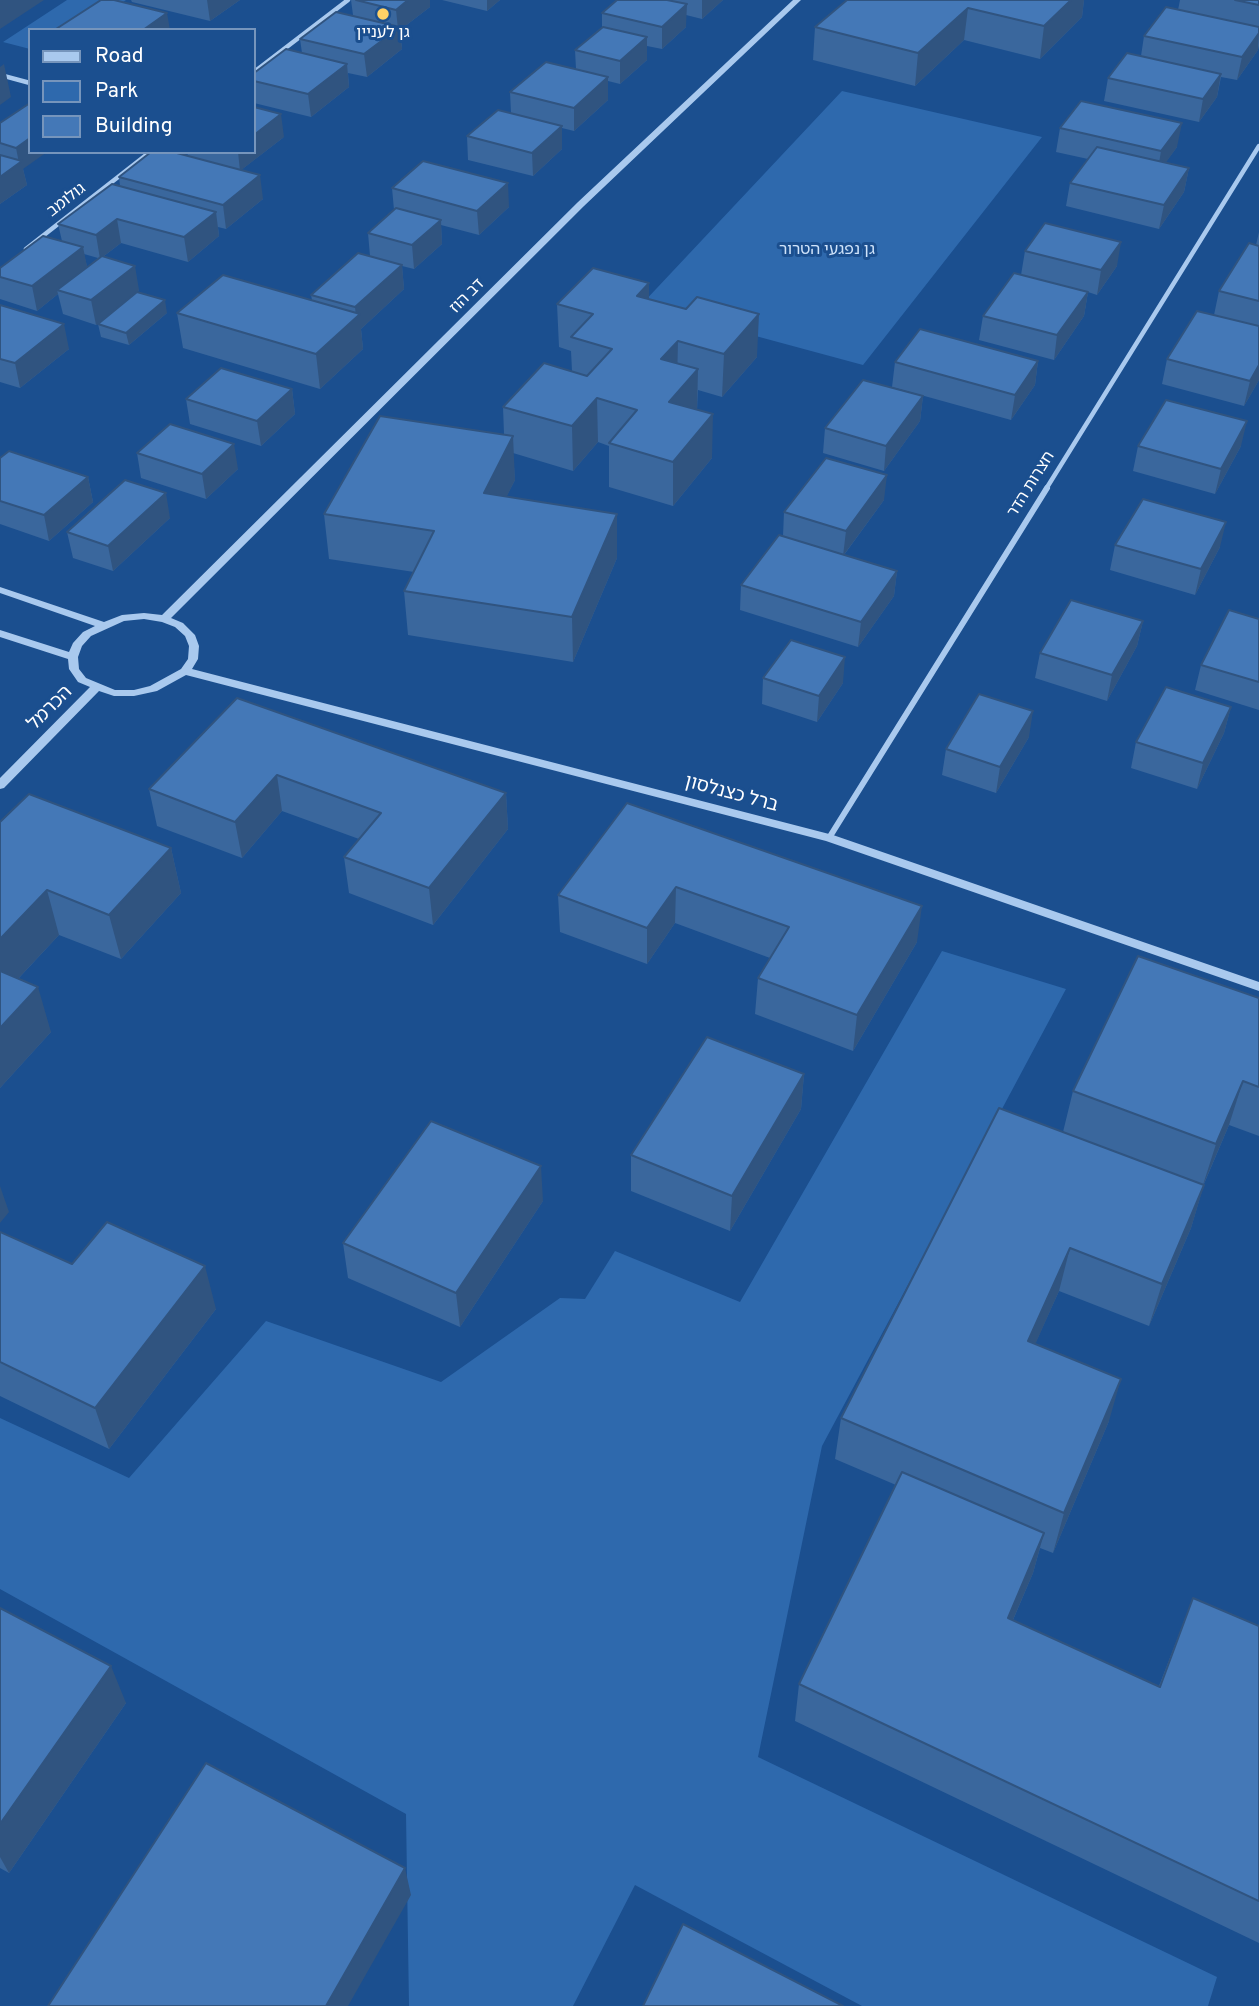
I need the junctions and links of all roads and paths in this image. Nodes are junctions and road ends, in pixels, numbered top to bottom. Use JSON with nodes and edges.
{"nodes":[{"id":1,"x":348,"y":0,"type":"edge"},
{"id":2,"x":797,"y":0,"type":"edge"},
{"id":3,"x":256,"y":70,"type":"edge"},
{"id":4,"x":0,"y":75,"type":"edge"},
{"id":5,"x":28,"y":82,"type":"edge"},
{"id":6,"x":1259,"y":146,"type":"edge"},
{"id":7,"x":147,"y":154,"type":"edge"},
{"id":8,"x":21,"y":252,"type":"edge"},
{"id":9,"x":0,"y":590,"type":"edge"},
{"id":10,"x":164,"y":619,"type":"junction"},
{"id":11,"x":102,"y":625,"type":"junction"},
{"id":12,"x":0,"y":633,"type":"edge"},
{"id":13,"x":73,"y":657,"type":"junction"},
{"id":14,"x":185,"y":671,"type":"junction"},
{"id":15,"x":96,"y":688,"type":"junction"},
{"id":16,"x":0,"y":785,"type":"edge"},
{"id":17,"x":829,"y":838,"type":"junction"},
{"id":18,"x":1259,"y":987,"type":"edge"}],
"edges":[{"from":1,"to":3,"type":"street"},
{"from":2,"to":10,"type":"street","name":"דב הוז"},
{"from":4,"to":5,"type":"street"},
{"from":6,"to":17,"type":"street","name":"חצרות הדר"},
{"from":7,"to":8,"type":"street","name":"גולומב"},
{"from":9,"to":11,"type":"street"},
{"from":10,"to":11,"type":"street"},
{"from":10,"to":14,"type":"street"},
{"from":11,"to":13,"type":"street"},
{"from":12,"to":13,"type":"street"},
{"from":13,"to":15,"type":"street"},
{"from":14,"to":15,"type":"street"},
{"from":14,"to":17,"type":"street","name":"ברל כצנלסון"},
{"from":15,"to":16,"type":"street","name":"הכרמל"},
{"from":17,"to":18,"type":"street","name":"ברל כצנלסון"}]}
